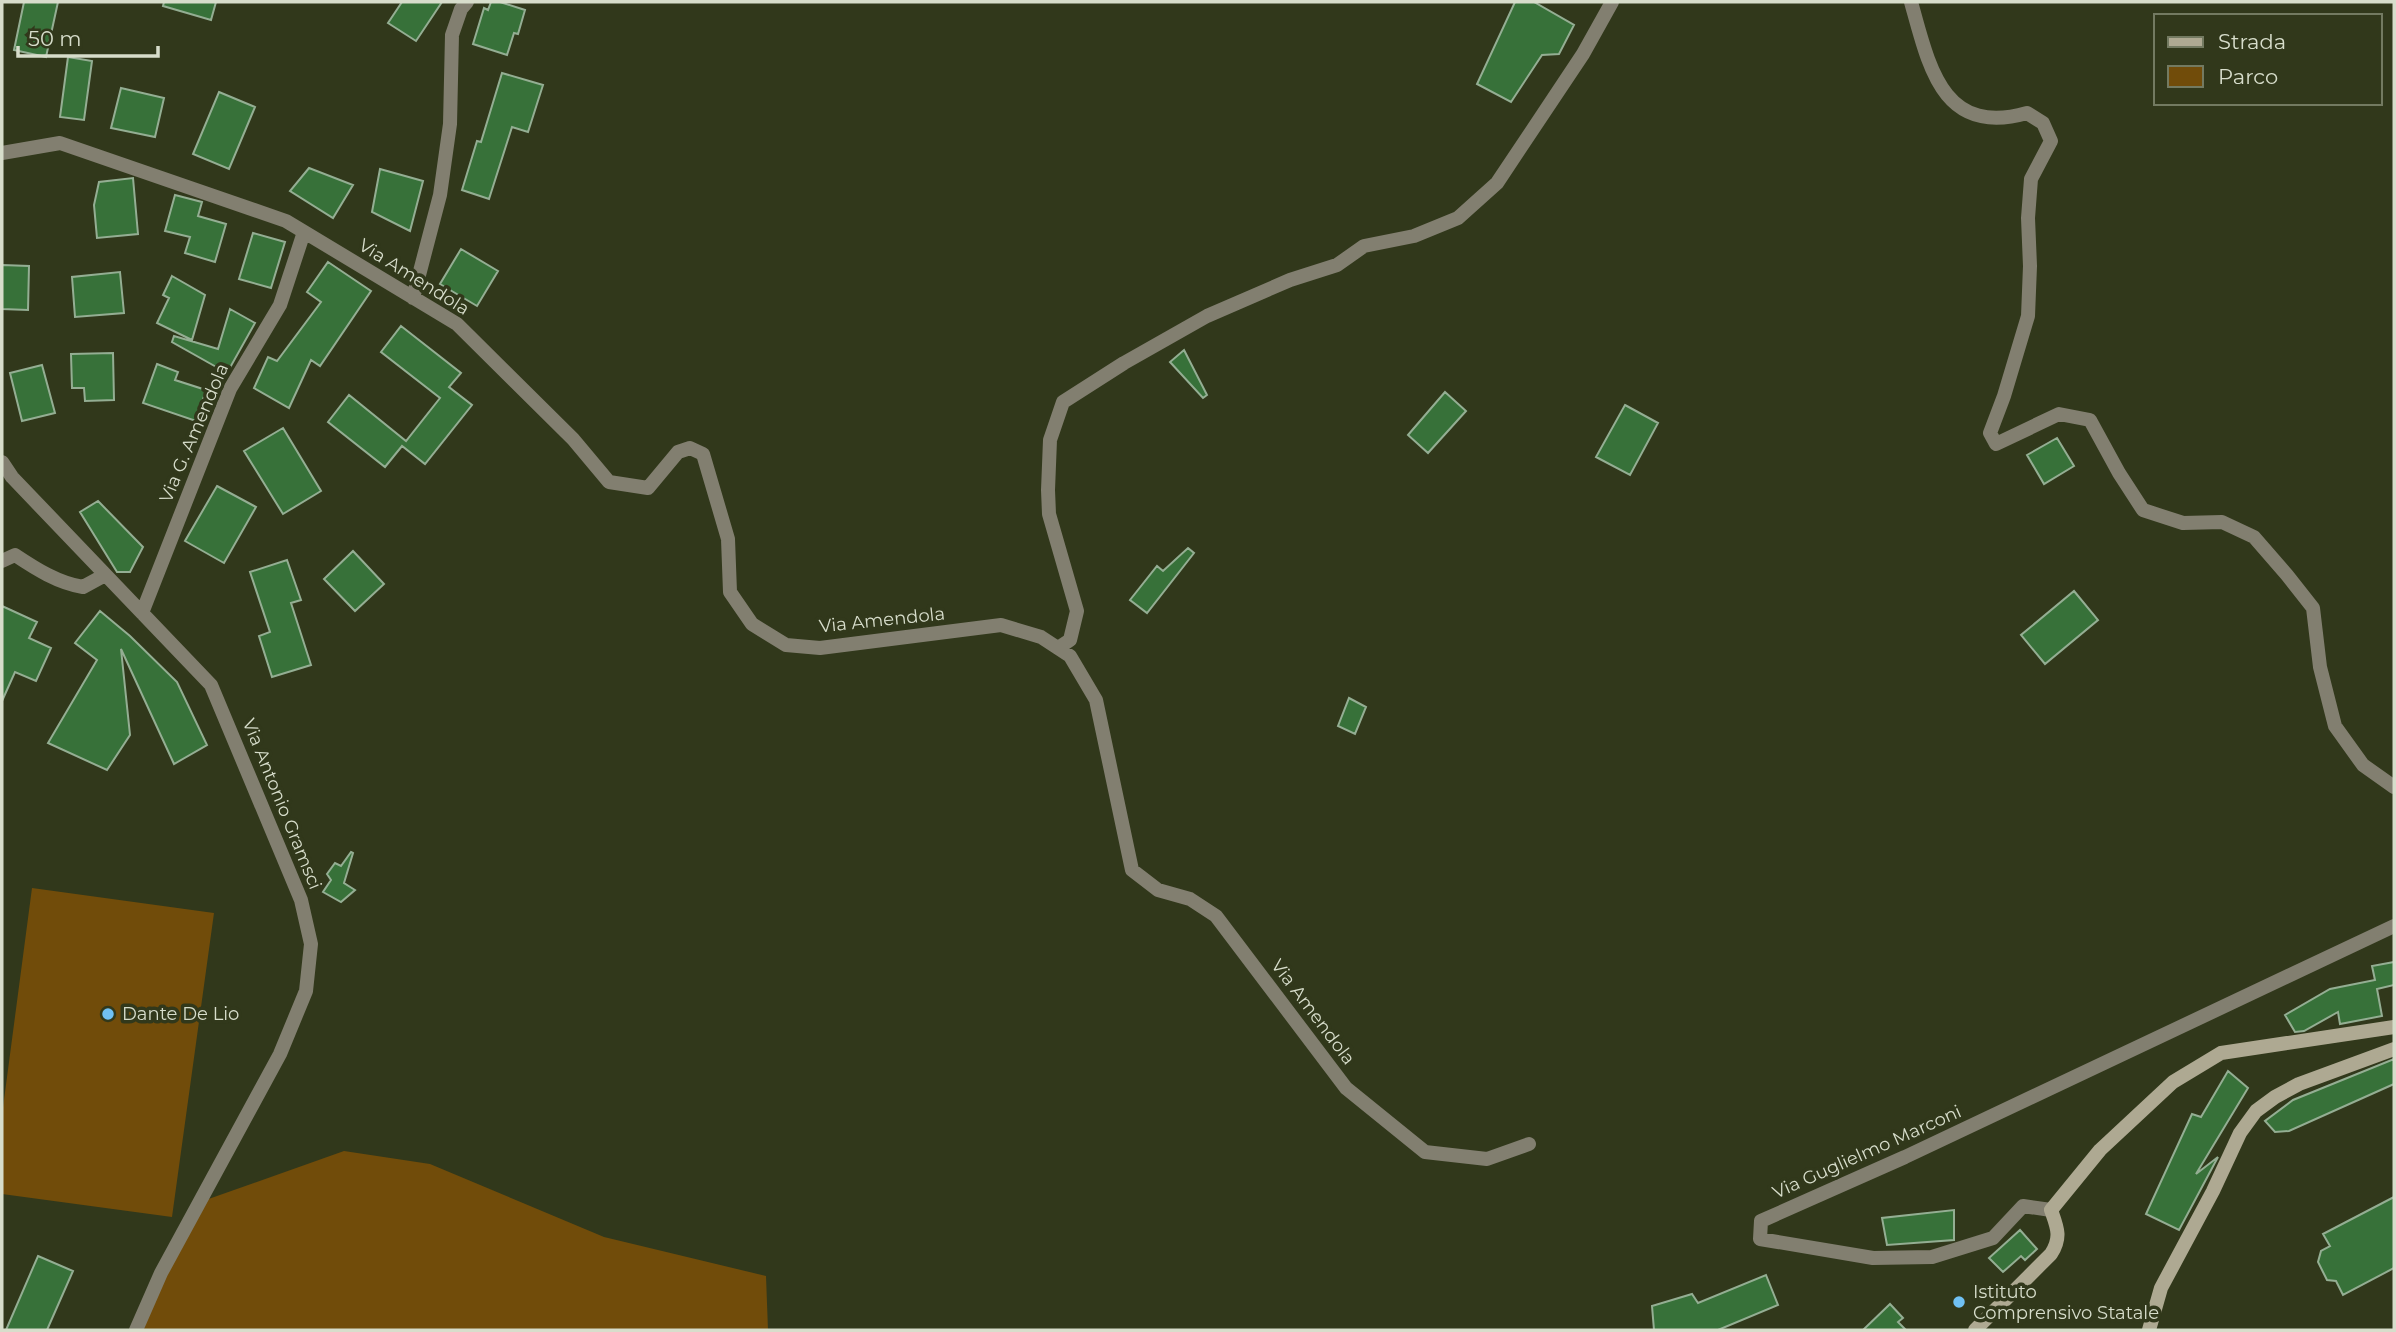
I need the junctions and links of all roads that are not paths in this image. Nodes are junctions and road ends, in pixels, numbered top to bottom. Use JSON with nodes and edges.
{"nodes":[{"id":1,"x":467,"y":2,"type":"edge"},
{"id":2,"x":1612,"y":2,"type":"edge"},
{"id":3,"x":1911,"y":2,"type":"edge"},
{"id":4,"x":2,"y":153,"type":"edge"},
{"id":5,"x":304,"y":232,"type":"junction"},
{"id":6,"x":413,"y":298,"type":"junction"},
{"id":7,"x":2,"y":463,"type":"edge"},
{"id":8,"x":2,"y":561,"type":"edge"},
{"id":9,"x":105,"y":575,"type":"junction"},
{"id":10,"x":142,"y":613,"type":"junction"},
{"id":11,"x":1058,"y":648,"type":"junction"},
{"id":12,"x":2394,"y":787,"type":"edge"},
{"id":13,"x":2394,"y":926,"type":"edge"},
{"id":14,"x":2394,"y":1027,"type":"edge"},
{"id":15,"x":2394,"y":1049,"type":"edge"},
{"id":16,"x":1529,"y":1144,"type":"dead end"},
{"id":17,"x":2050,"y":1210,"type":"junction"},
{"id":18,"x":136,"y":1330,"type":"edge"},
{"id":19,"x":1975,"y":1330,"type":"edge"},
{"id":20,"x":2149,"y":1330,"type":"edge"}],
"edges":[{"from":1,"to":6,"type":"street"},
{"from":2,"to":11,"type":"street"},
{"from":3,"to":12,"type":"street"},
{"from":4,"to":5,"type":"street","name":"Via Amendola"},
{"from":5,"to":6,"type":"street","name":"Via Amendola"},
{"from":5,"to":10,"type":"street","name":"Via G. Amendola"},
{"from":6,"to":11,"type":"street","name":"Via Amendola"},
{"from":7,"to":9,"type":"street","name":"Via Antonio Gramsci"},
{"from":8,"to":9,"type":"street"},
{"from":9,"to":10,"type":"street","name":"Via Antonio Gramsci"},
{"from":10,"to":18,"type":"street","name":"Via Antonio Gramsci"},
{"from":11,"to":16,"type":"street","name":"Via Amendola"},
{"from":13,"to":17,"type":"street","name":"Via Guglielmo Marconi"},
{"from":14,"to":17,"type":"street"},
{"from":15,"to":20,"type":"street"},
{"from":17,"to":19,"type":"street"}]}
